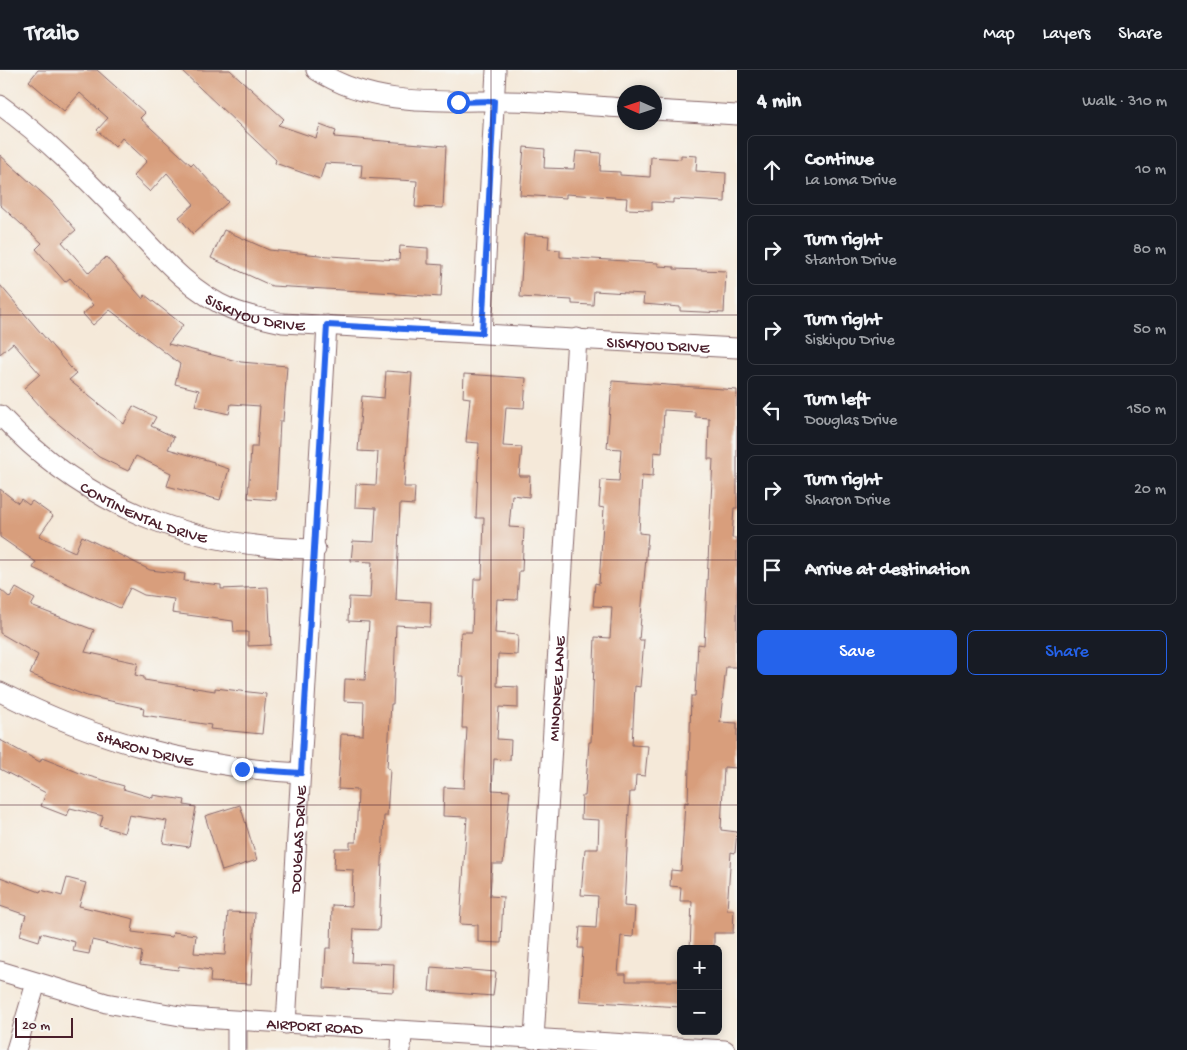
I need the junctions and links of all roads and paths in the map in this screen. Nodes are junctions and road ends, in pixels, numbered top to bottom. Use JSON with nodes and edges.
{"nodes":[{"id":1,"x":316,"y":70,"type":"edge"},
{"id":2,"x":496,"y":70,"type":"edge"},
{"id":3,"x":494,"y":101,"type":"junction"},
{"id":4,"x":0,"y":106,"type":"edge"},
{"id":5,"x":617,"y":108,"type":"edge"},
{"id":6,"x":662,"y":110,"type":"edge"},
{"id":7,"x":737,"y":115,"type":"edge"},
{"id":8,"x":327,"y":325,"type":"junction"},
{"id":9,"x":482,"y":333,"type":"junction"},
{"id":10,"x":578,"y":338,"type":"junction"},
{"id":11,"x":737,"y":348,"type":"edge"},
{"id":12,"x":0,"y":415,"type":"edge"},
{"id":13,"x":316,"y":549,"type":"junction"},
{"id":14,"x":0,"y":692,"type":"edge"},
{"id":15,"x":301,"y":773,"type":"junction"},
{"id":16,"x":0,"y":971,"type":"edge"},
{"id":17,"x":36,"y":983,"type":"junction"},
{"id":18,"x":237,"y":1022,"type":"junction"},
{"id":19,"x":286,"y":1024,"type":"junction"},
{"id":20,"x":402,"y":1031,"type":"junction"},
{"id":21,"x":534,"y":1039,"type":"junction"},
{"id":22,"x":16,"y":1050,"type":"edge"},
{"id":23,"x":237,"y":1050,"type":"edge"},
{"id":24,"x":401,"y":1050,"type":"edge"},
{"id":25,"x":725,"y":1050,"type":"edge"}],
"edges":[{"from":1,"to":3,"type":"street"},
{"from":2,"to":3,"type":"street"},
{"from":3,"to":5,"type":"street"},
{"from":3,"to":9,"type":"street"},
{"from":4,"to":8,"type":"street","name":"SISKIYOU DRIVE"},
{"from":6,"to":7,"type":"street"},
{"from":8,"to":9,"type":"street","name":"SISKIYOU DRIVE"},
{"from":8,"to":13,"type":"street","name":"DOUGLAS DRIVE"},
{"from":9,"to":10,"type":"street","name":"SISKIYOU DRIVE"},
{"from":10,"to":11,"type":"street","name":"SISKIYOU DRIVE"},
{"from":10,"to":21,"type":"street","name":"MINONEE LANE"},
{"from":12,"to":13,"type":"street","name":"CONTINENTAL DRIVE"},
{"from":13,"to":15,"type":"street","name":"DOUGLAS DRIVE"},
{"from":14,"to":15,"type":"street","name":"SHARON DRIVE"},
{"from":15,"to":19,"type":"street","name":"DOUGLAS DRIVE"},
{"from":16,"to":17,"type":"street","name":"AIRPORT ROAD"},
{"from":17,"to":18,"type":"street","name":"AIRPORT ROAD"},
{"from":17,"to":22,"type":"street"},
{"from":18,"to":19,"type":"street","name":"AIRPORT ROAD"},
{"from":18,"to":23,"type":"street"},
{"from":19,"to":20,"type":"street","name":"AIRPORT ROAD"},
{"from":20,"to":21,"type":"street","name":"AIRPORT ROAD"},
{"from":20,"to":24,"type":"street"},
{"from":21,"to":25,"type":"street","name":"AIRPORT ROAD"}]}
